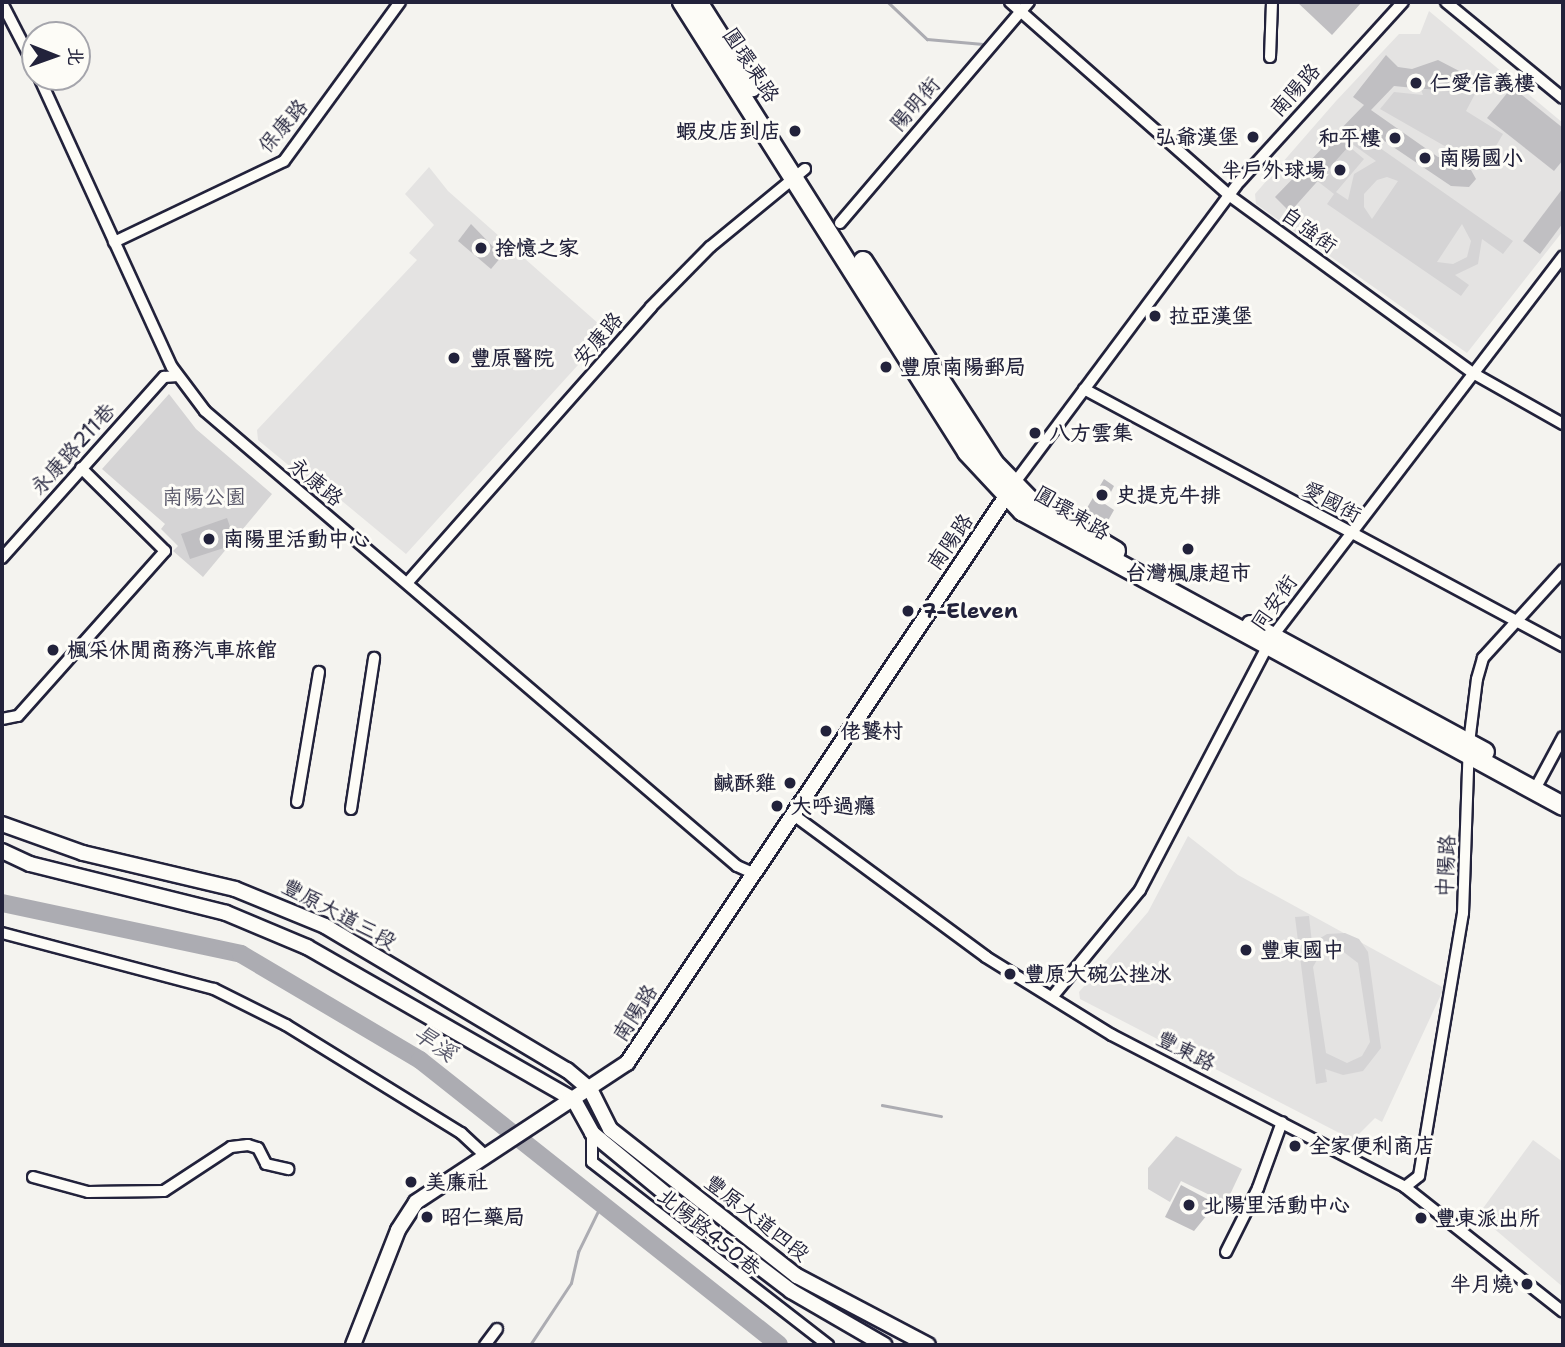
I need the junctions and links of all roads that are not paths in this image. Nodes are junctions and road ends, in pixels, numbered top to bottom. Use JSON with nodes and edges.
{"nodes":[{"id":1,"x":400,"y":2,"type":"edge"},
{"id":2,"x":682,"y":2,"type":"edge"},
{"id":3,"x":698,"y":2,"type":"edge"},
{"id":4,"x":1010,"y":2,"type":"edge"},
{"id":5,"x":1029,"y":2,"type":"edge"},
{"id":6,"x":1272,"y":2,"type":"edge"},
{"id":7,"x":1403,"y":2,"type":"edge"},
{"id":8,"x":1446,"y":2,"type":"edge"},
{"id":9,"x":2,"y":3,"type":"edge"},
{"id":10,"x":1021,"y":12,"type":"junction"},
{"id":11,"x":21,"y":40,"type":"edge"},
{"id":12,"x":1270,"y":57,"type":"dead end"},
{"id":13,"x":45,"y":91,"type":"edge"},
{"id":14,"x":1563,"y":97,"type":"edge"},
{"id":15,"x":801,"y":173,"type":"junction"},
{"id":16,"x":1230,"y":196,"type":"junction"},
{"id":17,"x":835,"y":227,"type":"junction"},
{"id":18,"x":114,"y":242,"type":"junction"},
{"id":19,"x":1563,"y":256,"type":"edge"},
{"id":20,"x":1471,"y":372,"type":"junction"},
{"id":21,"x":178,"y":376,"type":"junction"},
{"id":22,"x":1084,"y":389,"type":"junction"},
{"id":23,"x":1563,"y":424,"type":"edge"},
{"id":24,"x":81,"y":468,"type":"junction"},
{"id":25,"x":1009,"y":490,"type":"junction"},
{"id":26,"x":1348,"y":532,"type":"junction"},
{"id":27,"x":2,"y":558,"type":"edge"},
{"id":28,"x":1563,"y":570,"type":"edge"},
{"id":29,"x":408,"y":582,"type":"junction"},
{"id":30,"x":1517,"y":622,"type":"junction"},
{"id":31,"x":1269,"y":642,"type":"junction"},
{"id":32,"x":1563,"y":646,"type":"edge"},
{"id":33,"x":374,"y":658,"type":"dead end"},
{"id":34,"x":319,"y":672,"type":"dead end"},
{"id":35,"x":2,"y":719,"type":"edge"},
{"id":36,"x":1563,"y":737,"type":"edge"},
{"id":37,"x":1469,"y":750,"type":"junction"},
{"id":38,"x":1537,"y":785,"type":"junction"},
{"id":39,"x":1563,"y":792,"type":"edge"},
{"id":40,"x":297,"y":802,"type":"dead end"},
{"id":41,"x":1563,"y":806,"type":"edge"},
{"id":42,"x":351,"y":808,"type":"dead end"},
{"id":43,"x":794,"y":816,"type":"junction"},
{"id":44,"x":2,"y":824,"type":"edge"},
{"id":45,"x":2,"y":851,"type":"edge"},
{"id":46,"x":755,"y":874,"type":"junction"},
{"id":47,"x":2,"y":933,"type":"edge"},
{"id":48,"x":1053,"y":996,"type":"junction"},
{"id":49,"x":590,"y":1089,"type":"junction"},
{"id":50,"x":574,"y":1100,"type":"junction"},
{"id":51,"x":1282,"y":1122,"type":"junction"},
{"id":52,"x":592,"y":1133,"type":"junction"},
{"id":53,"x":489,"y":1154,"type":"junction"},
{"id":54,"x":288,"y":1169,"type":"dead end"},
{"id":55,"x":33,"y":1177,"type":"dead end"},
{"id":56,"x":1405,"y":1187,"type":"junction"},
{"id":57,"x":1226,"y":1252,"type":"dead end"},
{"id":58,"x":1563,"y":1312,"type":"edge"},
{"id":59,"x":497,"y":1329,"type":"dead end"},
{"id":60,"x":353,"y":1345,"type":"edge"},
{"id":61,"x":485,"y":1345,"type":"edge"},
{"id":62,"x":828,"y":1345,"type":"edge"},
{"id":63,"x":884,"y":1345,"type":"edge"},
{"id":64,"x":928,"y":1345,"type":"edge"}],
"edges":[{"from":1,"to":18,"type":"street","name":"保康路"},
{"from":2,"to":15,"type":"main road","name":"圓環東路"},
{"from":3,"to":15,"type":"main road","name":"圓環東路"},
{"from":4,"to":10,"type":"street","name":"自強街"},
{"from":5,"to":10,"type":"street","name":"陽明街"},
{"from":6,"to":12,"type":"street"},
{"from":7,"to":16,"type":"street","name":"南陽路"},
{"from":8,"to":14,"type":"street"},
{"from":9,"to":11,"type":"street"},
{"from":10,"to":16,"type":"street","name":"自強街"},
{"from":10,"to":17,"type":"street","name":"陽明街"},
{"from":13,"to":18,"type":"street","name":"永康路"},
{"from":15,"to":17,"type":"main road","name":"圓環東路"},
{"from":15,"to":29,"type":"street","name":"安康路"},
{"from":16,"to":20,"type":"street","name":"自強街"},
{"from":16,"to":22,"type":"street","name":"南陽路"},
{"from":17,"to":25,"type":"main road","name":"圓環東路"},
{"from":18,"to":21,"type":"street","name":"永康路"},
{"from":19,"to":20,"type":"street","name":"同安街"},
{"from":20,"to":23,"type":"street","name":"自強街"},
{"from":20,"to":26,"type":"street","name":"同安街"},
{"from":21,"to":24,"type":"street","name":"永康路211巷"},
{"from":21,"to":29,"type":"street","name":"永康路"},
{"from":22,"to":25,"type":"street","name":"南陽路"},
{"from":22,"to":26,"type":"street","name":"愛國街"},
{"from":24,"to":27,"type":"street","name":"永康路211巷"},
{"from":24,"to":35,"type":"street"},
{"from":25,"to":31,"type":"main road","name":"圓環東路"},
{"from":25,"to":43,"type":"street","name":"南陽路"},
{"from":26,"to":30,"type":"street","name":"愛國街"},
{"from":26,"to":31,"type":"street","name":"同安街"},
{"from":28,"to":30,"type":"street","name":"中陽路"},
{"from":29,"to":46,"type":"street","name":"永康路"},
{"from":30,"to":32,"type":"street","name":"愛國街"},
{"from":30,"to":37,"type":"street","name":"中陽路"},
{"from":31,"to":37,"type":"main road","name":"圓環東路"},
{"from":31,"to":48,"type":"street","name":"同安街"},
{"from":33,"to":42,"type":"street"},
{"from":34,"to":40,"type":"street"},
{"from":36,"to":38,"type":"street"},
{"from":37,"to":38,"type":"main road","name":"圓環東路"},
{"from":37,"to":56,"type":"street","name":"中陽路"},
{"from":38,"to":39,"type":"main road","name":"圓環東路"},
{"from":38,"to":41,"type":"main road","name":"圓環東路"},
{"from":43,"to":46,"type":"street","name":"南陽路"},
{"from":43,"to":48,"type":"street","name":"豐東路"},
{"from":44,"to":49,"type":"street","name":"豐原大道三段"},
{"from":45,"to":50,"type":"street"},
{"from":46,"to":49,"type":"street","name":"南陽路"},
{"from":47,"to":53,"type":"street"},
{"from":48,"to":51,"type":"street","name":"豐東路"},
{"from":49,"to":50,"type":"street","name":"南陽路"},
{"from":49,"to":64,"type":"street","name":"豐原大道四段"},
{"from":50,"to":52,"type":"street","name":"豐原大道四段"},
{"from":50,"to":53,"type":"street","name":"南陽路"},
{"from":51,"to":56,"type":"street","name":"豐東路"},
{"from":51,"to":57,"type":"street"},
{"from":52,"to":62,"type":"street","name":"北陽路450巷"},
{"from":52,"to":63,"type":"street","name":"豐原大道四段"},
{"from":53,"to":60,"type":"street"},
{"from":54,"to":55,"type":"street"},
{"from":56,"to":58,"type":"street","name":"豐東路"},
{"from":59,"to":61,"type":"street"}]}
